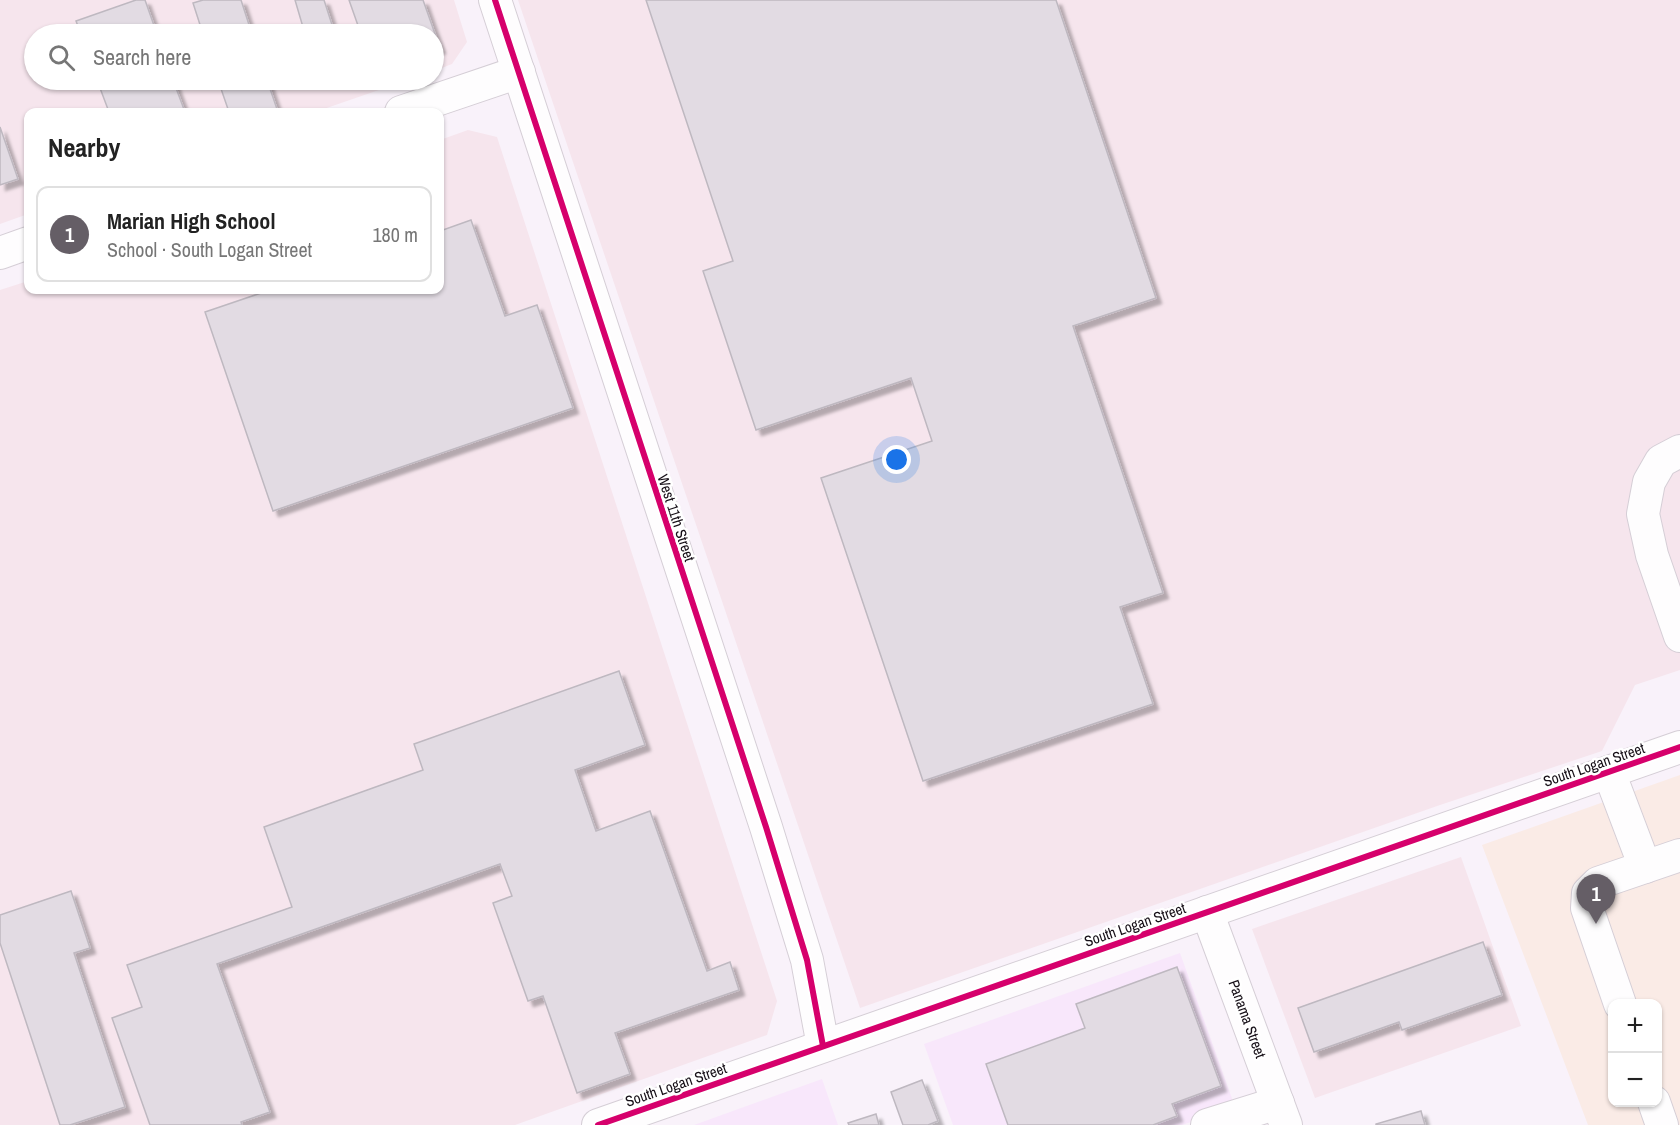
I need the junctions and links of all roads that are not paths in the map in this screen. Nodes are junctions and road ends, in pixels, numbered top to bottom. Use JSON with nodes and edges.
{"nodes":[{"id":1,"x":495,"y":0,"type":"edge"},
{"id":2,"x":519,"y":72,"type":"junction"},
{"id":3,"x":413,"y":108,"type":"edge"},
{"id":4,"x":24,"y":244,"type":"edge"},
{"id":5,"x":0,"y":253,"type":"edge"},
{"id":6,"x":1680,"y":451,"type":"edge"},
{"id":7,"x":1680,"y":636,"type":"edge"},
{"id":8,"x":1680,"y":747,"type":"edge"},
{"id":9,"x":1609,"y":772,"type":"junction"},
{"id":10,"x":1680,"y":855,"type":"edge"},
{"id":11,"x":1645,"y":867,"type":"junction"},
{"id":12,"x":1207,"y":912,"type":"junction"},
{"id":13,"x":1618,"y":999,"type":"edge"},
{"id":14,"x":823,"y":1046,"type":"junction"},
{"id":15,"x":1656,"y":1107,"type":"edge"},
{"id":16,"x":1282,"y":1114,"type":"edge"},
{"id":17,"x":598,"y":1125,"type":"edge"},
{"id":18,"x":1206,"y":1125,"type":"edge"},
{"id":19,"x":1662,"y":1125,"type":"edge"}],
"edges":[{"from":1,"to":2,"type":"street","name":"West 11th Street"},
{"from":2,"to":3,"type":"street"},
{"from":2,"to":14,"type":"street","name":"West 11th Street"},
{"from":4,"to":5,"type":"street"},
{"from":6,"to":7,"type":"street"},
{"from":8,"to":9,"type":"street","name":"South Logan Street"},
{"from":9,"to":11,"type":"street"},
{"from":9,"to":12,"type":"street","name":"South Logan Street"},
{"from":10,"to":11,"type":"street"},
{"from":11,"to":13,"type":"street"},
{"from":12,"to":14,"type":"street","name":"South Logan Street"},
{"from":12,"to":16,"type":"street","name":"Panama Street"},
{"from":14,"to":17,"type":"street","name":"South Logan Street"},
{"from":15,"to":19,"type":"street"},
{"from":16,"to":18,"type":"street"}]}
